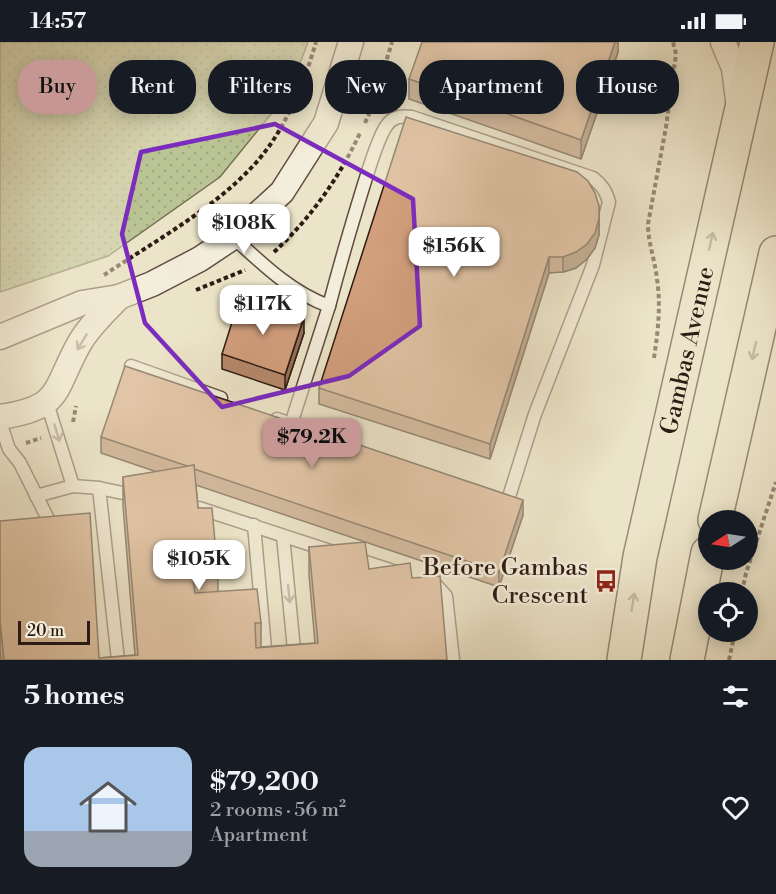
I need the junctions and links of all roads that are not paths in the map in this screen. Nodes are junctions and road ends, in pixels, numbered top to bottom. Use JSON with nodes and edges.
{"nodes":[{"id":1,"x":351,"y":42,"type":"edge"},
{"id":2,"x":723,"y":42,"type":"edge"},
{"id":3,"x":757,"y":42,"type":"edge"},
{"id":4,"x":740,"y":114,"type":"junction"},
{"id":5,"x":233,"y":237,"type":"junction"},
{"id":6,"x":776,"y":253,"type":"edge"},
{"id":7,"x":119,"y":297,"type":"junction"},
{"id":8,"x":328,"y":306,"type":"junction"},
{"id":9,"x":0,"y":337,"type":"edge"},
{"id":10,"x":131,"y":366,"type":"edge"},
{"id":11,"x":47,"y":403,"type":"junction"},
{"id":12,"x":237,"y":404,"type":"edge"},
{"id":13,"x":269,"y":416,"type":"edge"},
{"id":14,"x":0,"y":417,"type":"edge"},
{"id":15,"x":0,"y":422,"type":"edge"},
{"id":16,"x":73,"y":486,"type":"junction"},
{"id":17,"x":99,"y":488,"type":"junction"},
{"id":18,"x":486,"y":495,"type":"edge"},
{"id":19,"x":36,"y":496,"type":"junction"},
{"id":20,"x":154,"y":499,"type":"edge"},
{"id":21,"x":187,"y":506,"type":"edge"},
{"id":22,"x":717,"y":510,"type":"edge"},
{"id":23,"x":254,"y":525,"type":"junction"},
{"id":24,"x":283,"y":536,"type":"junction"},
{"id":25,"x":60,"y":543,"type":"edge"},
{"id":26,"x":705,"y":570,"type":"edge"},
{"id":27,"x":118,"y":660,"type":"edge"},
{"id":28,"x":266,"y":660,"type":"edge"},
{"id":29,"x":295,"y":660,"type":"edge"},
{"id":30,"x":453,"y":660,"type":"edge"},
{"id":31,"x":624,"y":660,"type":"edge"},
{"id":32,"x":687,"y":660,"type":"edge"}],
"edges":[{"from":1,"to":5,"type":"street"},
{"from":2,"to":4,"type":"street"},
{"from":3,"to":4,"type":"main road","name":"Gambas Avenue"},
{"from":31,"to":4,"type":"main road","name":"Gambas Avenue","one_way":true},
{"from":5,"to":7,"type":"street"},
{"from":5,"to":8,"type":"lane"},
{"from":6,"to":22,"type":"main road","one_way":true},
{"from":7,"to":9,"type":"street"},
{"from":7,"to":11,"type":"street","one_way":true},
{"from":8,"to":13,"type":"lane"},
{"from":8,"to":18,"type":"lane"},
{"from":10,"to":12,"type":"lane"},
{"from":11,"to":14,"type":"street"},
{"from":11,"to":16,"type":"lane","one_way":true},
{"from":15,"to":19,"type":"lane"},
{"from":16,"to":17,"type":"lane"},
{"from":16,"to":19,"type":"lane"},
{"from":17,"to":20,"type":"lane"},
{"from":17,"to":27,"type":"lane"},
{"from":19,"to":25,"type":"lane"},
{"from":21,"to":23,"type":"lane"},
{"from":23,"to":24,"type":"lane"},
{"from":23,"to":28,"type":"lane"},
{"from":24,"to":29,"type":"lane","one_way":true},
{"from":24,"to":30,"type":"lane"},
{"from":26,"to":32,"type":"main road"}]}
